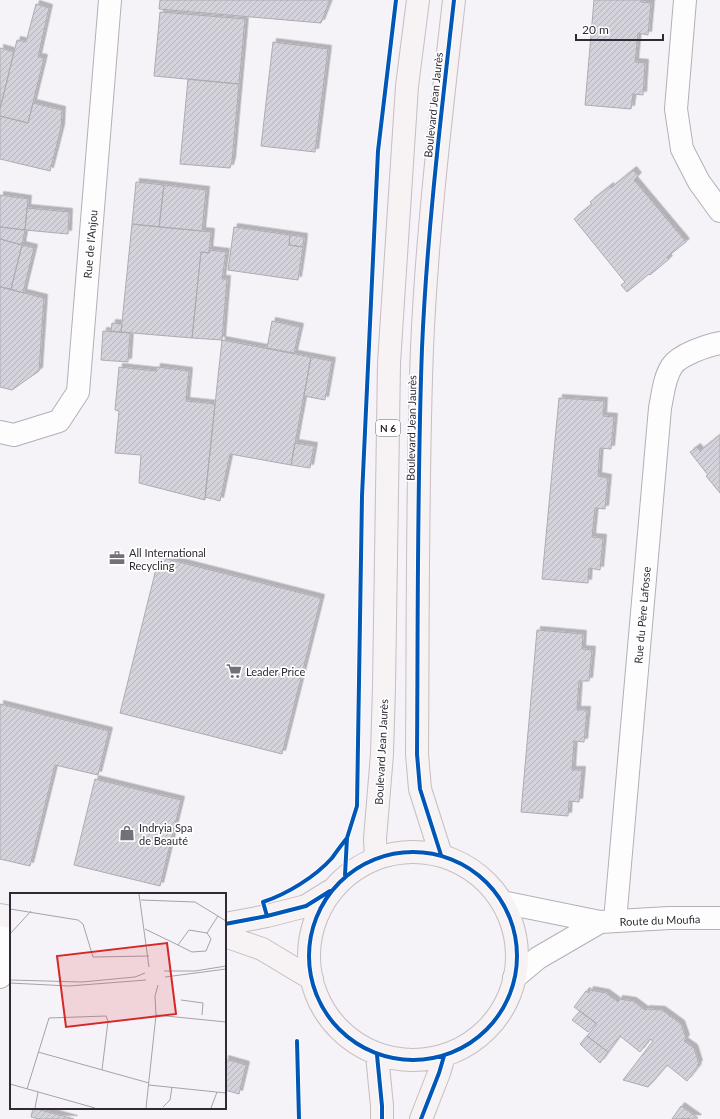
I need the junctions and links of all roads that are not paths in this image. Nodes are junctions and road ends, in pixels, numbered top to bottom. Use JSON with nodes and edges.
{"nodes":[{"id":1,"x":110,"y":0,"type":"edge"},
{"id":2,"x":418,"y":0,"type":"edge"},
{"id":3,"x":454,"y":0,"type":"edge"},
{"id":4,"x":685,"y":0,"type":"edge"},
{"id":5,"x":720,"y":211,"type":"edge"},
{"id":6,"x":720,"y":343,"type":"edge"},
{"id":7,"x":0,"y":432,"type":"edge"},
{"id":8,"x":441,"y":855,"type":"junction"},
{"id":9,"x":376,"y":858,"type":"junction"},
{"id":10,"x":330,"y":891,"type":"junction"},
{"id":11,"x":502,"y":902,"type":"junction"},
{"id":12,"x":7,"y":917,"type":"edge"},
{"id":13,"x":720,"y":918,"type":"edge"},
{"id":14,"x":607,"y":921,"type":"junction"},
{"id":15,"x":226,"y":924,"type":"edge"},
{"id":16,"x":226,"y":936,"type":"edge"},
{"id":17,"x":0,"y":977,"type":"edge"},
{"id":18,"x":514,"y":978,"type":"junction"},
{"id":19,"x":312,"y":979,"type":"junction"},
{"id":20,"x":377,"y":1055,"type":"junction"},
{"id":21,"x":444,"y":1056,"type":"junction"},
{"id":22,"x":382,"y":1119,"type":"edge"},
{"id":23,"x":421,"y":1119,"type":"edge"}],
"edges":[{"from":1,"to":7,"type":"street","name":"Rue de l'Anjou"},
{"from":2,"to":9,"type":"main road","name":"Boulevard Jean Jaurès","number":"N 6"},
{"from":3,"to":8,"type":"main road","name":"Boulevard Jean Jaurès"},
{"from":4,"to":5,"type":"street"},
{"from":6,"to":14,"type":"street","name":"Rue du Père Lafosse"},
{"from":8,"to":9,"type":"main road"},
{"from":8,"to":11,"type":"main road"},
{"from":9,"to":10,"type":"main road"},
{"from":10,"to":15,"type":"main road"},
{"from":10,"to":19,"type":"main road"},
{"from":11,"to":14,"type":"street","name":"Route du Moufia"},
{"from":11,"to":18,"type":"main road"},
{"from":12,"to":17,"type":"street"},
{"from":13,"to":14,"type":"street","name":"Route du Moufia"},
{"from":14,"to":18,"type":"street","name":"Route du Moufia"},
{"from":16,"to":19,"type":"main road"},
{"from":18,"to":21,"type":"main road"},
{"from":19,"to":20,"type":"main road"},
{"from":20,"to":21,"type":"main road"},
{"from":20,"to":22,"type":"main road"},
{"from":21,"to":23,"type":"main road"}]}
